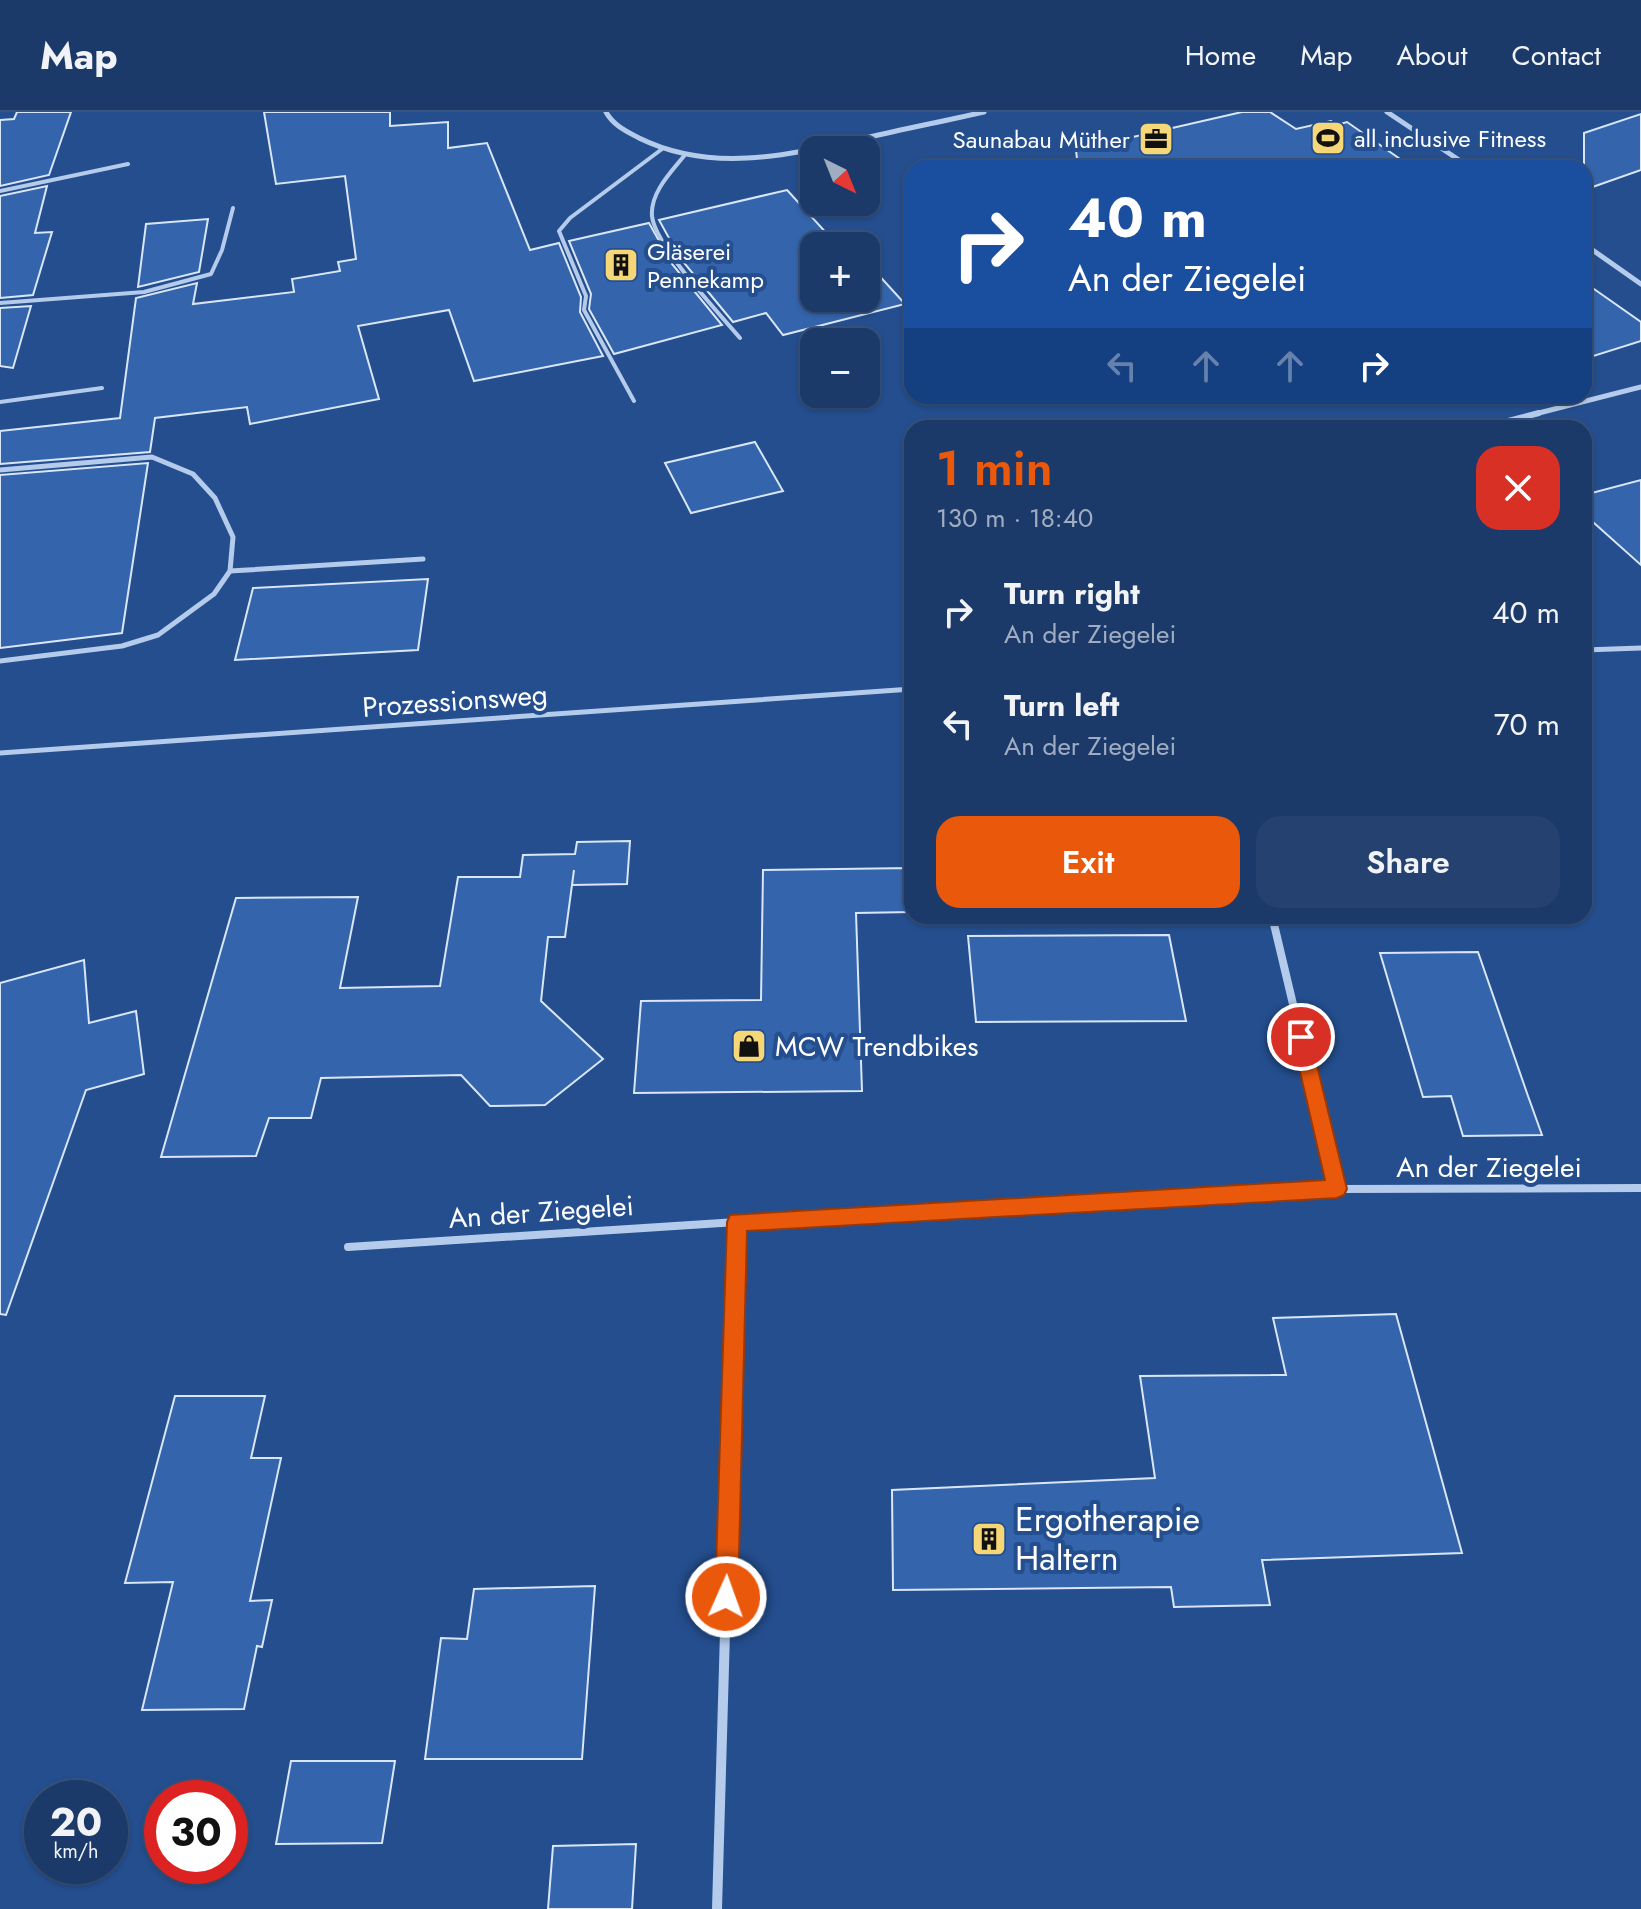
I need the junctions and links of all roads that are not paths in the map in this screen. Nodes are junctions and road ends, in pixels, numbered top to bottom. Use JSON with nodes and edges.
{"nodes":[{"id":1,"x":606,"y":112,"type":"edge"},
{"id":2,"x":984,"y":112,"type":"edge"},
{"id":3,"x":1387,"y":112,"type":"edge"},
{"id":4,"x":662,"y":149,"type":"junction"},
{"id":5,"x":684,"y":156,"type":"junction"},
{"id":6,"x":1459,"y":160,"type":"edge"},
{"id":7,"x":128,"y":164,"type":"dead end"},
{"id":8,"x":0,"y":191,"type":"edge"},
{"id":9,"x":233,"y":208,"type":"dead end"},
{"id":10,"x":1592,"y":250,"type":"edge"},
{"id":11,"x":1641,"y":284,"type":"edge"},
{"id":12,"x":0,"y":303,"type":"edge"},
{"id":13,"x":740,"y":338,"type":"dead end"},
{"id":14,"x":1641,"y":387,"type":"edge"},
{"id":15,"x":102,"y":388,"type":"dead end"},
{"id":16,"x":1592,"y":400,"type":"edge"},
{"id":17,"x":634,"y":401,"type":"dead end"},
{"id":18,"x":0,"y":402,"type":"edge"},
{"id":19,"x":1575,"y":404,"type":"edge"},
{"id":20,"x":1512,"y":420,"type":"edge"},
{"id":21,"x":0,"y":470,"type":"edge"},
{"id":22,"x":423,"y":559,"type":"dead end"},
{"id":23,"x":230,"y":571,"type":"junction"},
{"id":24,"x":1641,"y":648,"type":"edge"},
{"id":25,"x":1592,"y":650,"type":"edge"},
{"id":26,"x":0,"y":661,"type":"edge"},
{"id":27,"x":904,"y":690,"type":"edge"},
{"id":28,"x":0,"y":753,"type":"edge"},
{"id":29,"x":1274,"y":924,"type":"edge"},
{"id":30,"x":1641,"y":1188,"type":"edge"},
{"id":31,"x":1337,"y":1189,"type":"junction"},
{"id":32,"x":737,"y":1222,"type":"junction"},
{"id":33,"x":348,"y":1247,"type":"dead end"},
{"id":34,"x":717,"y":1909,"type":"edge"}],
"edges":[{"from":1,"to":4,"type":"street"},
{"from":2,"to":5,"type":"street"},
{"from":3,"to":6,"type":"street"},
{"from":4,"to":5,"type":"street"},
{"from":4,"to":17,"type":"lane"},
{"from":5,"to":13,"type":"lane"},
{"from":7,"to":8,"type":"lane"},
{"from":9,"to":12,"type":"lane"},
{"from":10,"to":11,"type":"street"},
{"from":14,"to":16,"type":"street"},
{"from":15,"to":18,"type":"lane"},
{"from":19,"to":20,"type":"street"},
{"from":21,"to":23,"type":"lane"},
{"from":22,"to":23,"type":"lane"},
{"from":23,"to":26,"type":"lane"},
{"from":24,"to":25,"type":"lane"},
{"from":27,"to":28,"type":"lane","name":"Prozessionsweg"},
{"from":29,"to":31,"type":"street"},
{"from":30,"to":31,"type":"street","name":"An der Ziegelei"},
{"from":31,"to":32,"type":"street","name":"An der Ziegelei"},
{"from":32,"to":33,"type":"street","name":"An der Ziegelei"},
{"from":32,"to":34,"type":"street"}]}
